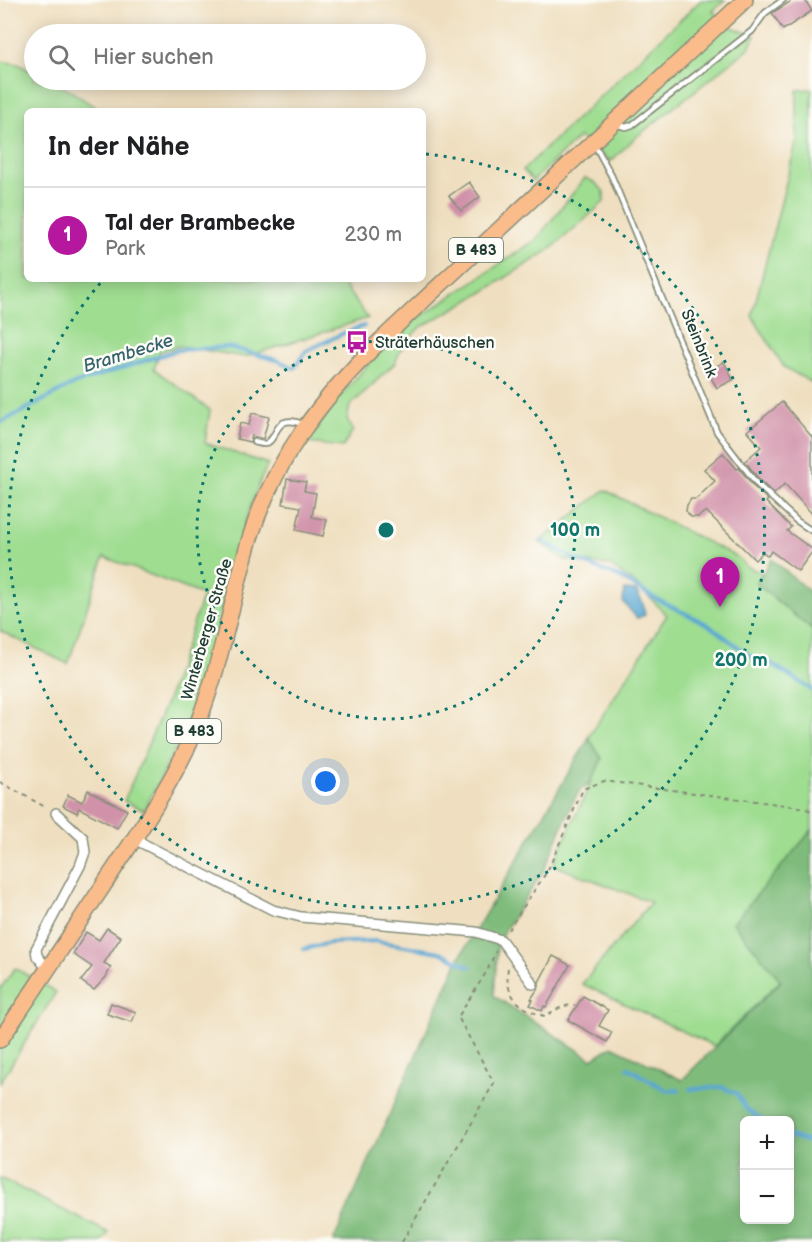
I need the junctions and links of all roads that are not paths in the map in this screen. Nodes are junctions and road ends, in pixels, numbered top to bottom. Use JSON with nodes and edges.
{"nodes":[{"id":1,"x":745,"y":0,"type":"edge"},
{"id":2,"x":783,"y":0,"type":"edge"},
{"id":3,"x":613,"y":123,"type":"junction"},
{"id":4,"x":592,"y":141,"type":"junction"},
{"id":5,"x":305,"y":425,"type":"junction"},
{"id":6,"x":254,"y":442,"type":"dead end"},
{"id":7,"x":812,"y":531,"type":"edge"},
{"id":8,"x":56,"y":813,"type":"road end"},
{"id":9,"x":134,"y":839,"type":"junction"},
{"id":10,"x":48,"y":969,"type":"junction"},
{"id":11,"x":533,"y":984,"type":"dead end"},
{"id":12,"x":0,"y":1040,"type":"edge"}],
"edges":[{"from":1,"to":3,"type":"main road","number":"B 483"},
{"from":2,"to":3,"type":"lane"},
{"from":3,"to":4,"type":"main road","number":"B 483"},
{"from":4,"to":5,"type":"main road","name":"Winterberger Straße","number":"B 483"},
{"from":4,"to":7,"type":"lane","name":"Steinbrink"},
{"from":5,"to":6,"type":"lane"},
{"from":5,"to":9,"type":"main road","name":"Winterberger Straße","number":"B 483"},
{"from":8,"to":10,"type":"street"},
{"from":9,"to":10,"type":"main road","name":"Winterberger Straße","number":"B 483"},
{"from":9,"to":11,"type":"street"},
{"from":10,"to":12,"type":"main road","name":"Winterberger Straße","number":"B 483"}]}
